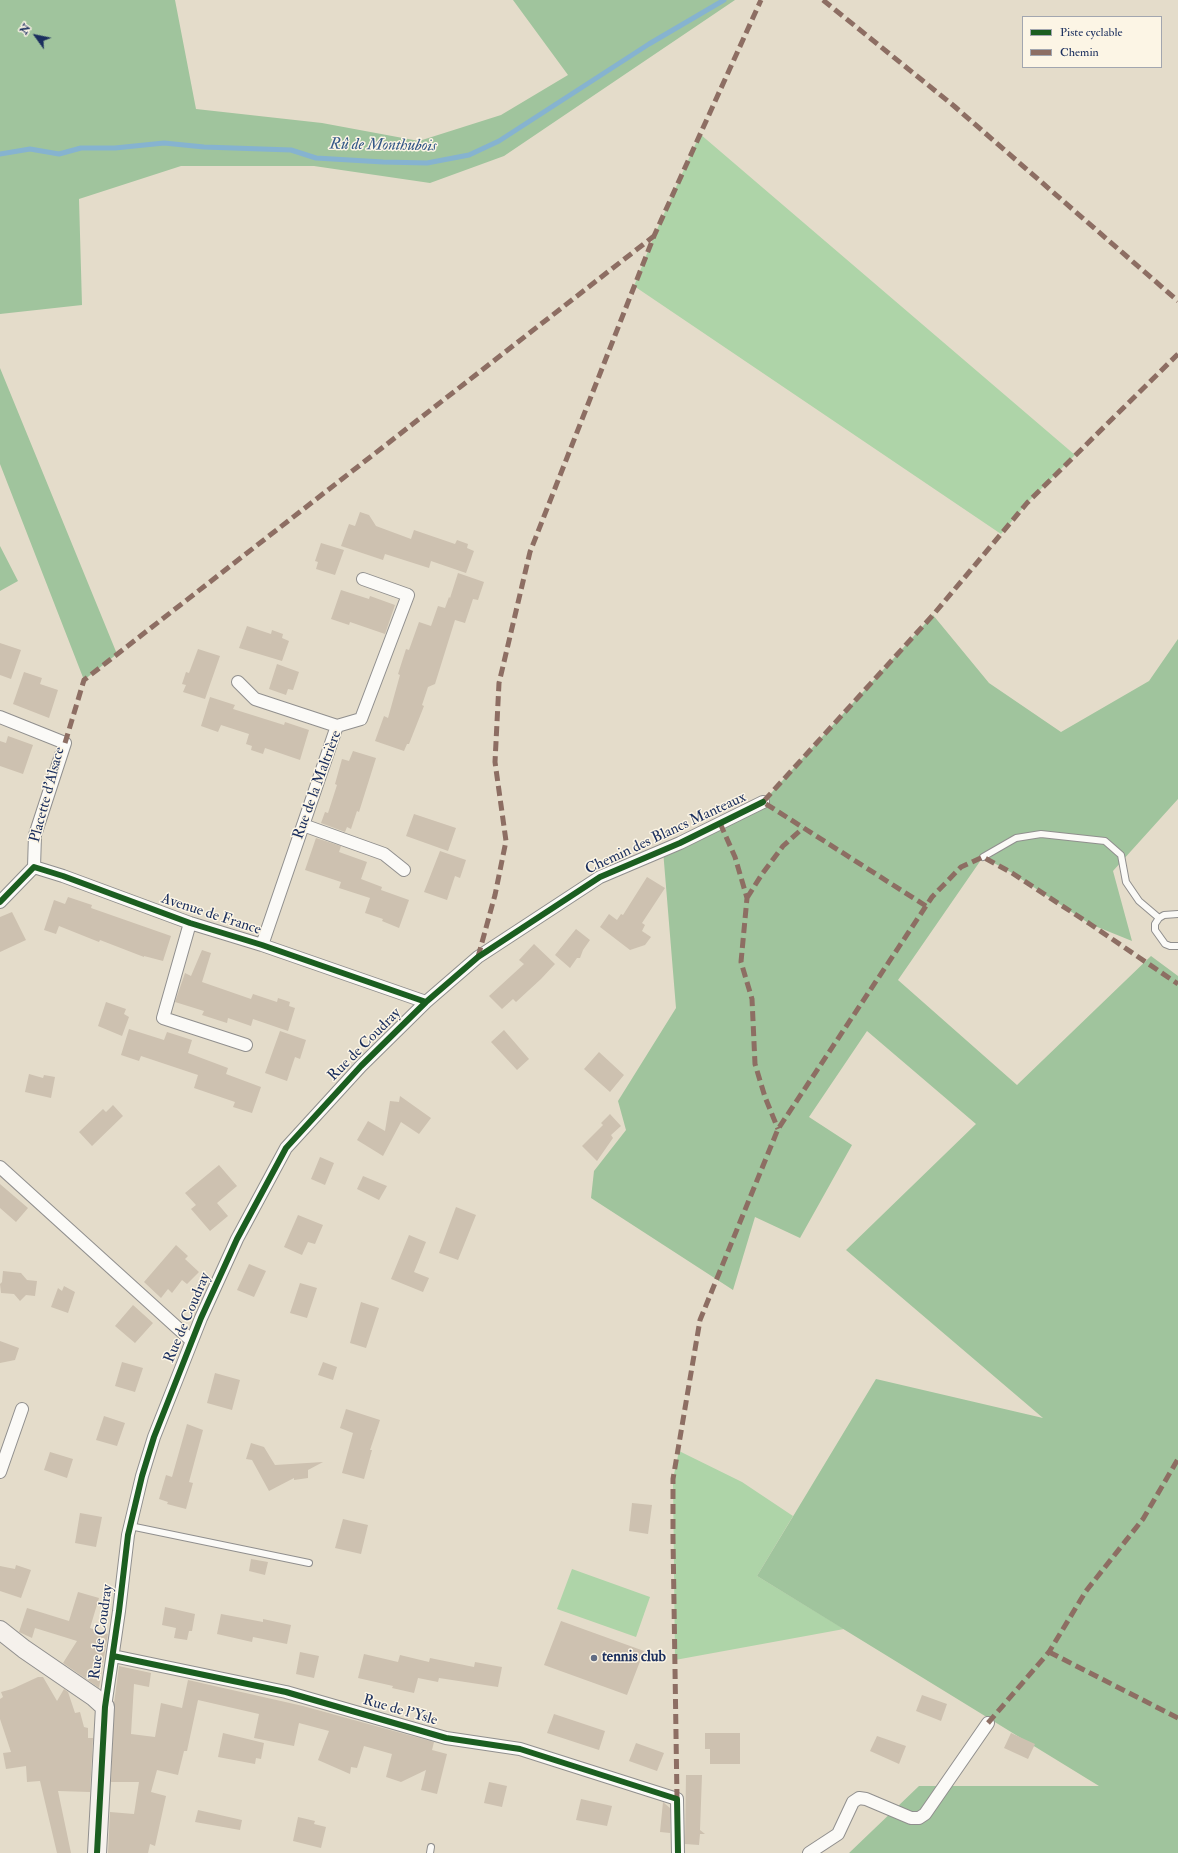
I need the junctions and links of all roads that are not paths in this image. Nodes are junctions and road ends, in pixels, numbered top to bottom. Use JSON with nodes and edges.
{"nodes":[{"id":1,"x":363,"y":579,"type":"dead end"},
{"id":2,"x":238,"y":682,"type":"dead end"},
{"id":3,"x":0,"y":717,"type":"edge"},
{"id":4,"x":337,"y":726,"type":"junction"},
{"id":5,"x":763,"y":802,"type":"dead end"},
{"id":6,"x":303,"y":825,"type":"junction"},
{"id":7,"x":983,"y":857,"type":"dead end"},
{"id":8,"x":34,"y":867,"type":"junction"},
{"id":9,"x":404,"y":870,"type":"dead end"},
{"id":10,"x":0,"y":902,"type":"edge"},
{"id":11,"x":1178,"y":914,"type":"edge"},
{"id":12,"x":1159,"y":918,"type":"junction"},
{"id":13,"x":190,"y":923,"type":"junction"},
{"id":14,"x":262,"y":945,"type":"junction"},
{"id":15,"x":1178,"y":946,"type":"edge"},
{"id":16,"x":426,"y":1002,"type":"junction"},
{"id":17,"x":246,"y":1045,"type":"dead end"},
{"id":18,"x":0,"y":1167,"type":"edge"},
{"id":19,"x":192,"y":1341,"type":"junction"},
{"id":20,"x":22,"y":1409,"type":"dead end"},
{"id":21,"x":0,"y":1472,"type":"edge"},
{"id":22,"x":130,"y":1526,"type":"junction"},
{"id":23,"x":309,"y":1563,"type":"dead end"},
{"id":24,"x":0,"y":1630,"type":"edge"},
{"id":25,"x":113,"y":1656,"type":"junction"},
{"id":26,"x":105,"y":1707,"type":"junction"},
{"id":27,"x":988,"y":1723,"type":"dead end"},
{"id":28,"x":97,"y":1853,"type":"edge"},
{"id":29,"x":678,"y":1853,"type":"edge"},
{"id":30,"x":809,"y":1853,"type":"edge"}],
"edges":[{"from":1,"to":4,"type":"street","name":"Rue de la Maltrière"},
{"from":2,"to":4,"type":"street"},
{"from":3,"to":8,"type":"street","name":"Placette d'Alsace"},
{"from":4,"to":6,"type":"street","name":"Rue de la Maltrière"},
{"from":5,"to":16,"type":"street","name":"Chemin des Blancs Manteaux"},
{"from":6,"to":9,"type":"street"},
{"from":6,"to":14,"type":"street","name":"Rue de la Maltrière"},
{"from":7,"to":12,"type":"lane"},
{"from":8,"to":10,"type":"street"},
{"from":8,"to":13,"type":"street","name":"Avenue de France"},
{"from":11,"to":12,"type":"lane"},
{"from":12,"to":15,"type":"lane"},
{"from":13,"to":14,"type":"street","name":"Avenue de France"},
{"from":13,"to":17,"type":"street"},
{"from":14,"to":16,"type":"street","name":"Avenue de France"},
{"from":16,"to":19,"type":"street","name":"Rue de Coudray"},
{"from":18,"to":19,"type":"street"},
{"from":19,"to":22,"type":"street","name":"Rue de Coudray"},
{"from":20,"to":21,"type":"street"},
{"from":22,"to":23,"type":"lane"},
{"from":22,"to":25,"type":"street","name":"Rue de Coudray"},
{"from":24,"to":26,"type":"street"},
{"from":25,"to":26,"type":"street","name":"Rue de Coudray"},
{"from":25,"to":29,"type":"street","name":"Rue de l'Ysle"},
{"from":26,"to":28,"type":"street"},
{"from":27,"to":30,"type":"street"}]}
